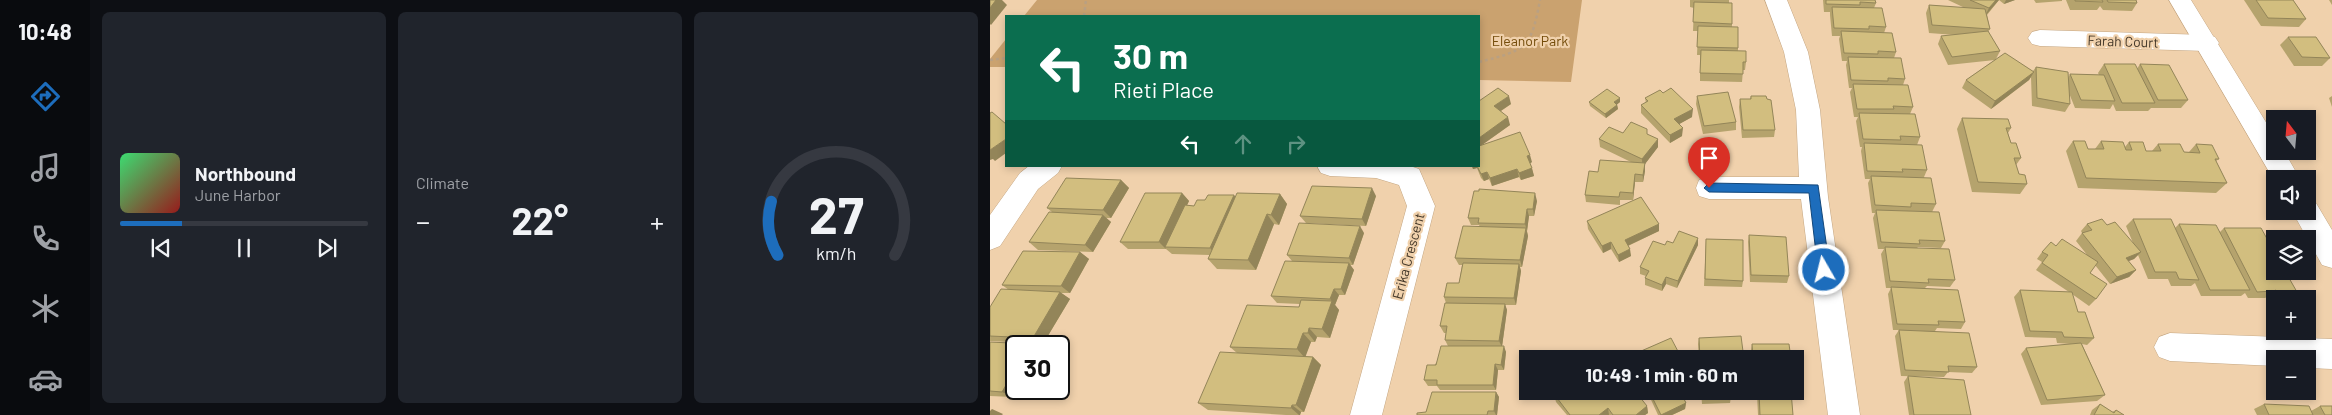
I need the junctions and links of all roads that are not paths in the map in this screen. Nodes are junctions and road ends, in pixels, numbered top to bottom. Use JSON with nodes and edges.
{"nodes":[{"id":1,"x":1776,"y":0,"type":"edge"},
{"id":2,"x":2180,"y":0,"type":"edge"},
{"id":3,"x":2040,"y":38,"type":"dead end"},
{"id":4,"x":2207,"y":43,"type":"junction"},
{"id":5,"x":1048,"y":167,"type":"edge"},
{"id":6,"x":1353,"y":167,"type":"edge"},
{"id":7,"x":2281,"y":170,"type":"edge"},
{"id":8,"x":1709,"y":188,"type":"dead end"},
{"id":9,"x":1814,"y":188,"type":"junction"},
{"id":10,"x":2311,"y":220,"type":"edge"},
{"id":11,"x":990,"y":238,"type":"edge"},
{"id":12,"x":2332,"y":256,"type":"edge"},
{"id":13,"x":2170,"y":348,"type":"dead end"},
{"id":14,"x":2332,"y":354,"type":"edge"},
{"id":15,"x":1366,"y":415,"type":"edge"},
{"id":16,"x":1844,"y":415,"type":"edge"}],
"edges":[{"from":1,"to":9,"type":"street"},
{"from":2,"to":4,"type":"street"},
{"from":3,"to":4,"type":"street","name":"Farah Court"},
{"from":4,"to":7,"type":"street"},
{"from":5,"to":11,"type":"street"},
{"from":6,"to":15,"type":"street","name":"Erika Crescent"},
{"from":8,"to":9,"type":"street"},
{"from":9,"to":16,"type":"street"},
{"from":10,"to":12,"type":"street"},
{"from":13,"to":14,"type":"street"}]}
